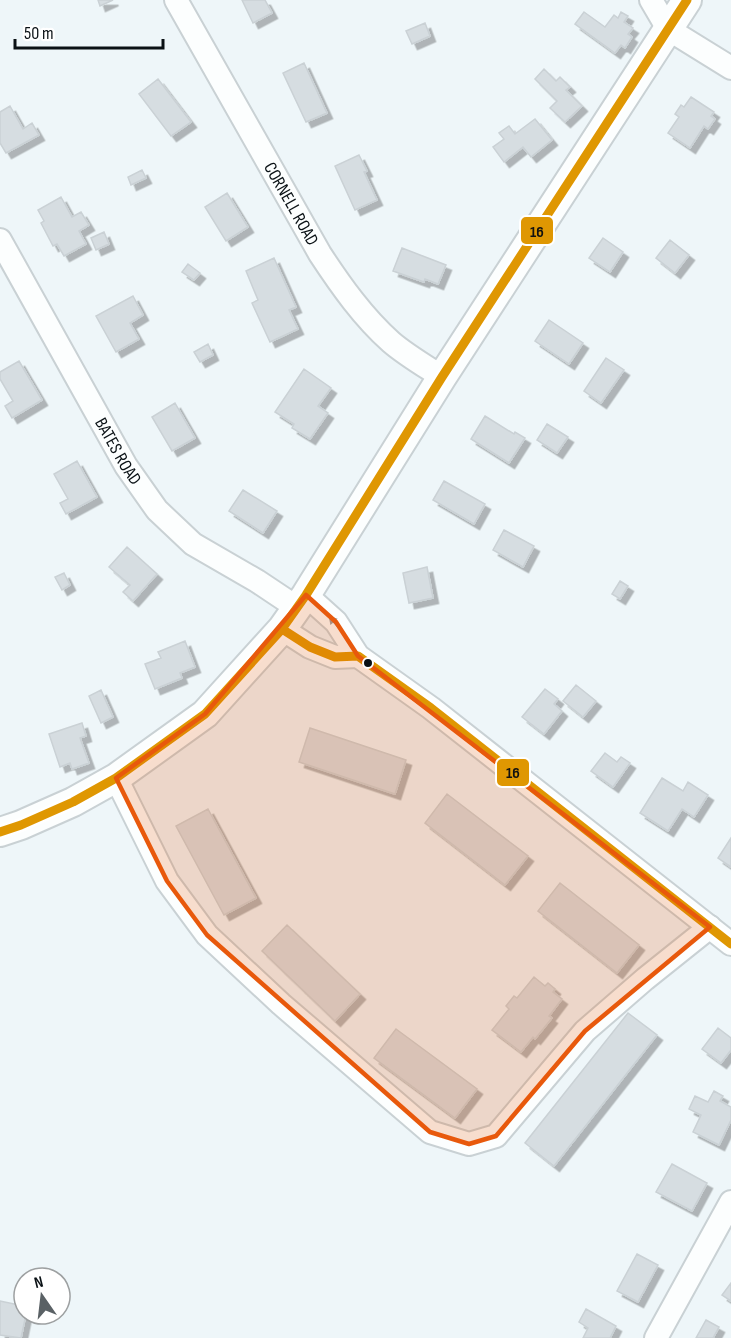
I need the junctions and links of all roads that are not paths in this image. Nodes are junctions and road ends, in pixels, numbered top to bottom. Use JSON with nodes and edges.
{"nodes":[{"id":1,"x":176,"y":0,"type":"edge"},
{"id":2,"x":651,"y":0,"type":"edge"},
{"id":3,"x":687,"y":0,"type":"edge"},
{"id":4,"x":668,"y":29,"type":"junction"},
{"id":5,"x":731,"y":68,"type":"edge"},
{"id":6,"x":0,"y":240,"type":"edge"},
{"id":7,"x":442,"y":377,"type":"junction"},
{"id":8,"x":294,"y":611,"type":"junction"},
{"id":9,"x":358,"y":656,"type":"junction"},
{"id":10,"x":116,"y":778,"type":"junction"},
{"id":11,"x":0,"y":832,"type":"edge"},
{"id":12,"x":710,"y":927,"type":"junction"},
{"id":13,"x":731,"y":944,"type":"edge"},
{"id":14,"x":731,"y":1202,"type":"edge"},
{"id":15,"x":656,"y":1338,"type":"edge"}],
"edges":[{"from":1,"to":7,"type":"street","name":"CORNELL ROAD"},
{"from":2,"to":4,"type":"street"},
{"from":3,"to":4,"type":"main road"},
{"from":4,"to":5,"type":"street"},
{"from":4,"to":7,"type":"main road"},
{"from":6,"to":8,"type":"street","name":"BATES ROAD"},
{"from":7,"to":8,"type":"main road"},
{"from":9,"to":8,"type":"street","one_way":true},
{"from":8,"to":9,"type":"street"},
{"from":8,"to":10,"type":"main road"},
{"from":9,"to":12,"type":"street"},
{"from":10,"to":11,"type":"main road"},
{"from":10,"to":12,"type":"street"},
{"from":12,"to":13,"type":"street"},
{"from":14,"to":15,"type":"street"}]}
